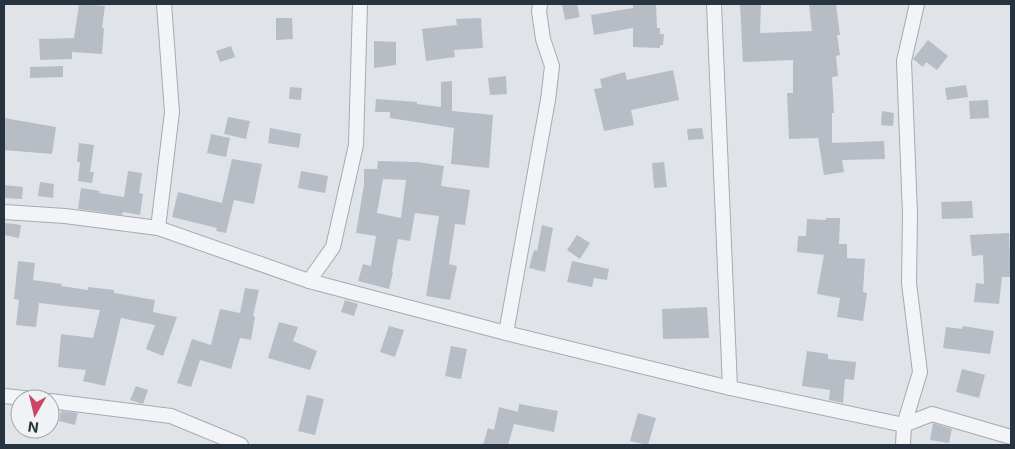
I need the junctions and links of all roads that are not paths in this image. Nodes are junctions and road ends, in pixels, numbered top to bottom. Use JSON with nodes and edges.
{"nodes":[{"id":1,"x":164,"y":4,"type":"edge"},
{"id":2,"x":360,"y":4,"type":"edge"},
{"id":3,"x":540,"y":4,"type":"edge"},
{"id":4,"x":714,"y":4,"type":"edge"},
{"id":5,"x":917,"y":4,"type":"edge"},
{"id":6,"x":4,"y":212,"type":"edge"},
{"id":7,"x":158,"y":228,"type":"junction"},
{"id":8,"x":310,"y":281,"type":"junction"},
{"id":9,"x":506,"y":332,"type":"junction"},
{"id":10,"x":730,"y":388,"type":"junction"},
{"id":11,"x":60,"y":402,"type":"edge"},
{"id":12,"x":904,"y":425,"type":"junction"},
{"id":13,"x":1011,"y":437,"type":"edge"},
{"id":14,"x":241,"y":445,"type":"edge"},
{"id":15,"x":903,"y":445,"type":"edge"}],
"edges":[{"from":1,"to":7,"type":"street"},
{"from":2,"to":8,"type":"street"},
{"from":3,"to":9,"type":"street"},
{"from":4,"to":10,"type":"street"},
{"from":5,"to":12,"type":"street"},
{"from":6,"to":7,"type":"street"},
{"from":7,"to":8,"type":"street"},
{"from":8,"to":9,"type":"street"},
{"from":9,"to":10,"type":"street"},
{"from":10,"to":12,"type":"street"},
{"from":11,"to":14,"type":"street"},
{"from":12,"to":13,"type":"street"},
{"from":12,"to":15,"type":"street"}]}
